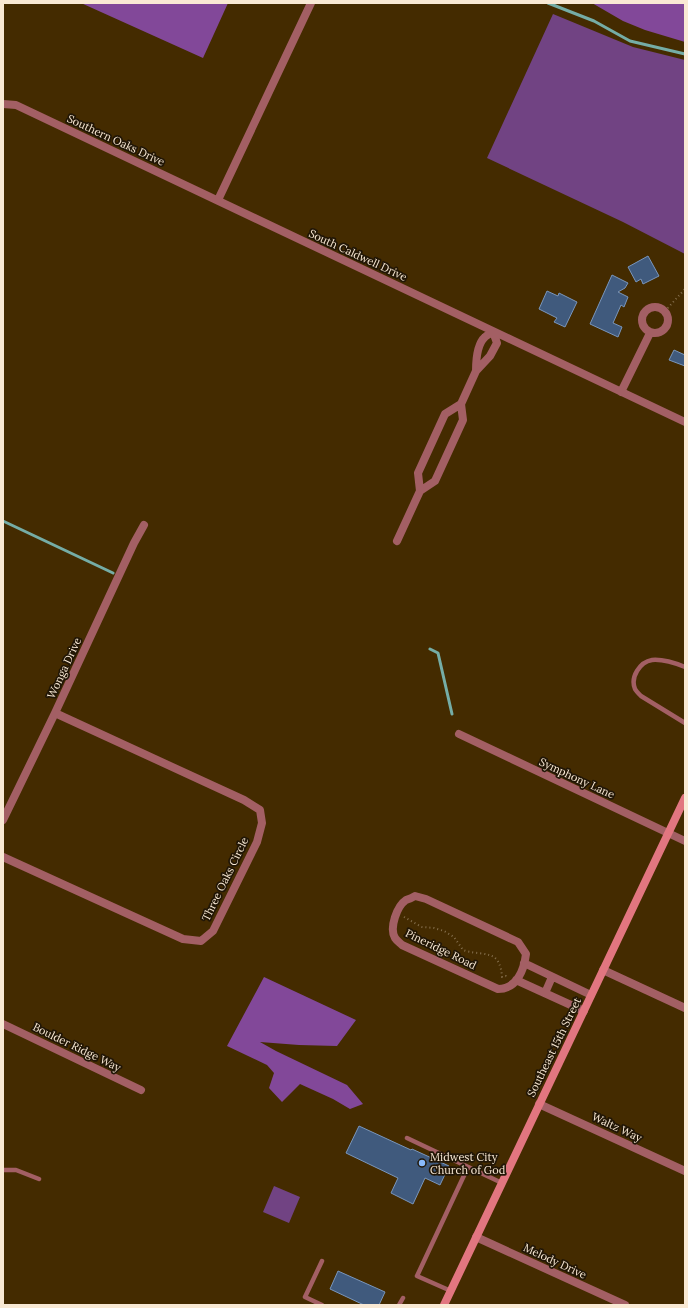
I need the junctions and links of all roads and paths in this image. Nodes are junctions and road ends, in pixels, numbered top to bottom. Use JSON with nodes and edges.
{"nodes":[{"id":1,"x":311,"y":3,"type":"edge"},
{"id":2,"x":3,"y":104,"type":"edge"},
{"id":3,"x":218,"y":200,"type":"junction"},
{"id":4,"x":685,"y":289,"type":"edge"},
{"id":5,"x":665,"y":311,"type":"junction"},
{"id":6,"x":493,"y":332,"type":"junction"},
{"id":7,"x":650,"y":332,"type":"junction"},
{"id":8,"x":478,"y":350,"type":"junction"},
{"id":9,"x":490,"y":356,"type":"junction"},
{"id":10,"x":476,"y":371,"type":"junction"},
{"id":11,"x":621,"y":392,"type":"junction"},
{"id":12,"x":461,"y":404,"type":"junction"},
{"id":13,"x":685,"y":422,"type":"edge"},
{"id":14,"x":420,"y":491,"type":"junction"},
{"id":15,"x":144,"y":525,"type":"dead end"},
{"id":16,"x":397,"y":541,"type":"dead end"},
{"id":17,"x":685,"y":667,"type":"edge"},
{"id":18,"x":55,"y":713,"type":"junction"},
{"id":19,"x":685,"y":723,"type":"edge"},
{"id":20,"x":459,"y":734,"type":"dead end"},
{"id":21,"x":685,"y":798,"type":"edge"},
{"id":22,"x":3,"y":820,"type":"edge"},
{"id":23,"x":668,"y":833,"type":"junction"},
{"id":24,"x":685,"y":841,"type":"edge"},
{"id":25,"x":3,"y":857,"type":"edge"},
{"id":26,"x":400,"y":915,"type":"dead end"},
{"id":27,"x":524,"y":964,"type":"junction"},
{"id":28,"x":603,"y":970,"type":"junction"},
{"id":29,"x":552,"y":978,"type":"junction"},
{"id":30,"x":514,"y":980,"type":"junction"},
{"id":31,"x":545,"y":993,"type":"junction"},
{"id":32,"x":591,"y":995,"type":"junction"},
{"id":33,"x":685,"y":1008,"type":"edge"},
{"id":34,"x":584,"y":1011,"type":"junction"},
{"id":35,"x":3,"y":1024,"type":"edge"},
{"id":36,"x":141,"y":1090,"type":"dead end"},
{"id":37,"x":539,"y":1104,"type":"junction"},
{"id":38,"x":407,"y":1138,"type":"dead end"},
{"id":39,"x":468,"y":1167,"type":"junction"},
{"id":40,"x":3,"y":1170,"type":"edge"},
{"id":41,"x":685,"y":1171,"type":"edge"},
{"id":42,"x":39,"y":1179,"type":"dead end"},
{"id":43,"x":502,"y":1183,"type":"junction"},
{"id":44,"x":476,"y":1237,"type":"junction"},
{"id":45,"x":322,"y":1261,"type":"dead end"},
{"id":46,"x":451,"y":1291,"type":"junction"},
{"id":47,"x":402,"y":1298,"type":"dead end"},
{"id":48,"x":322,"y":1305,"type":"edge"},
{"id":49,"x":399,"y":1305,"type":"edge"},
{"id":50,"x":444,"y":1305,"type":"edge"},
{"id":51,"x":625,"y":1305,"type":"edge"}],
"edges":[{"from":1,"to":3,"type":"street"},
{"from":2,"to":3,"type":"street","name":"Southern Oaks Drive"},
{"from":3,"to":6,"type":"street","name":"South Caldwell Drive"},
{"from":4,"to":5,"type":"path"},
{"from":5,"to":7,"type":"street"},
{"from":5,"to":7,"type":"street"},
{"from":6,"to":8,"type":"street"},
{"from":6,"to":9,"type":"street"},
{"from":6,"to":11,"type":"street","name":"South Caldwell Drive"},
{"from":7,"to":11,"type":"street"},
{"from":8,"to":9,"type":"street"},
{"from":8,"to":10,"type":"street"},
{"from":9,"to":10,"type":"street"},
{"from":10,"to":12,"type":"street"},
{"from":11,"to":13,"type":"street","name":"South Caldwell Drive"},
{"from":12,"to":14,"type":"street"},
{"from":12,"to":14,"type":"street"},
{"from":14,"to":16,"type":"street"},
{"from":15,"to":18,"type":"street","name":"Wonga Drive"},
{"from":17,"to":19,"type":"lane"},
{"from":18,"to":22,"type":"street","name":"Wonga Drive"},
{"from":18,"to":25,"type":"street","name":"Three Oaks Circle"},
{"from":20,"to":23,"type":"street","name":"Symphony Lane"},
{"from":21,"to":23,"type":"main road","name":"Southeast 15th Street"},
{"from":23,"to":24,"type":"street","name":"Symphony Lane"},
{"from":23,"to":28,"type":"main road","name":"Southeast 15th Street"},
{"from":26,"to":30,"type":"path"},
{"from":27,"to":29,"type":"street"},
{"from":27,"to":30,"type":"street"},
{"from":27,"to":30,"type":"street","name":"Pineridge Road"},
{"from":28,"to":32,"type":"main road","name":"Southeast 15th Street"},
{"from":28,"to":33,"type":"street"},
{"from":29,"to":31,"type":"street"},
{"from":29,"to":32,"type":"street"},
{"from":30,"to":31,"type":"street"},
{"from":31,"to":34,"type":"street"},
{"from":32,"to":34,"type":"main road","name":"Southeast 15th Street"},
{"from":34,"to":37,"type":"main road","name":"Southeast 15th Street"},
{"from":35,"to":36,"type":"street","name":"Boulder Ridge Way"},
{"from":37,"to":41,"type":"street","name":"Waltz Way"},
{"from":37,"to":43,"type":"main road","name":"Southeast 15th Street"},
{"from":38,"to":39,"type":"lane"},
{"from":39,"to":43,"type":"lane"},
{"from":39,"to":46,"type":"lane"},
{"from":40,"to":42,"type":"lane"},
{"from":43,"to":44,"type":"main road","name":"Southeast 15th Street"},
{"from":44,"to":46,"type":"main road","name":"Southeast 15th Street"},
{"from":44,"to":51,"type":"street","name":"Melody Drive"},
{"from":45,"to":48,"type":"lane"},
{"from":46,"to":50,"type":"main road","name":"Southeast 15th Street"},
{"from":47,"to":49,"type":"lane"}]}
